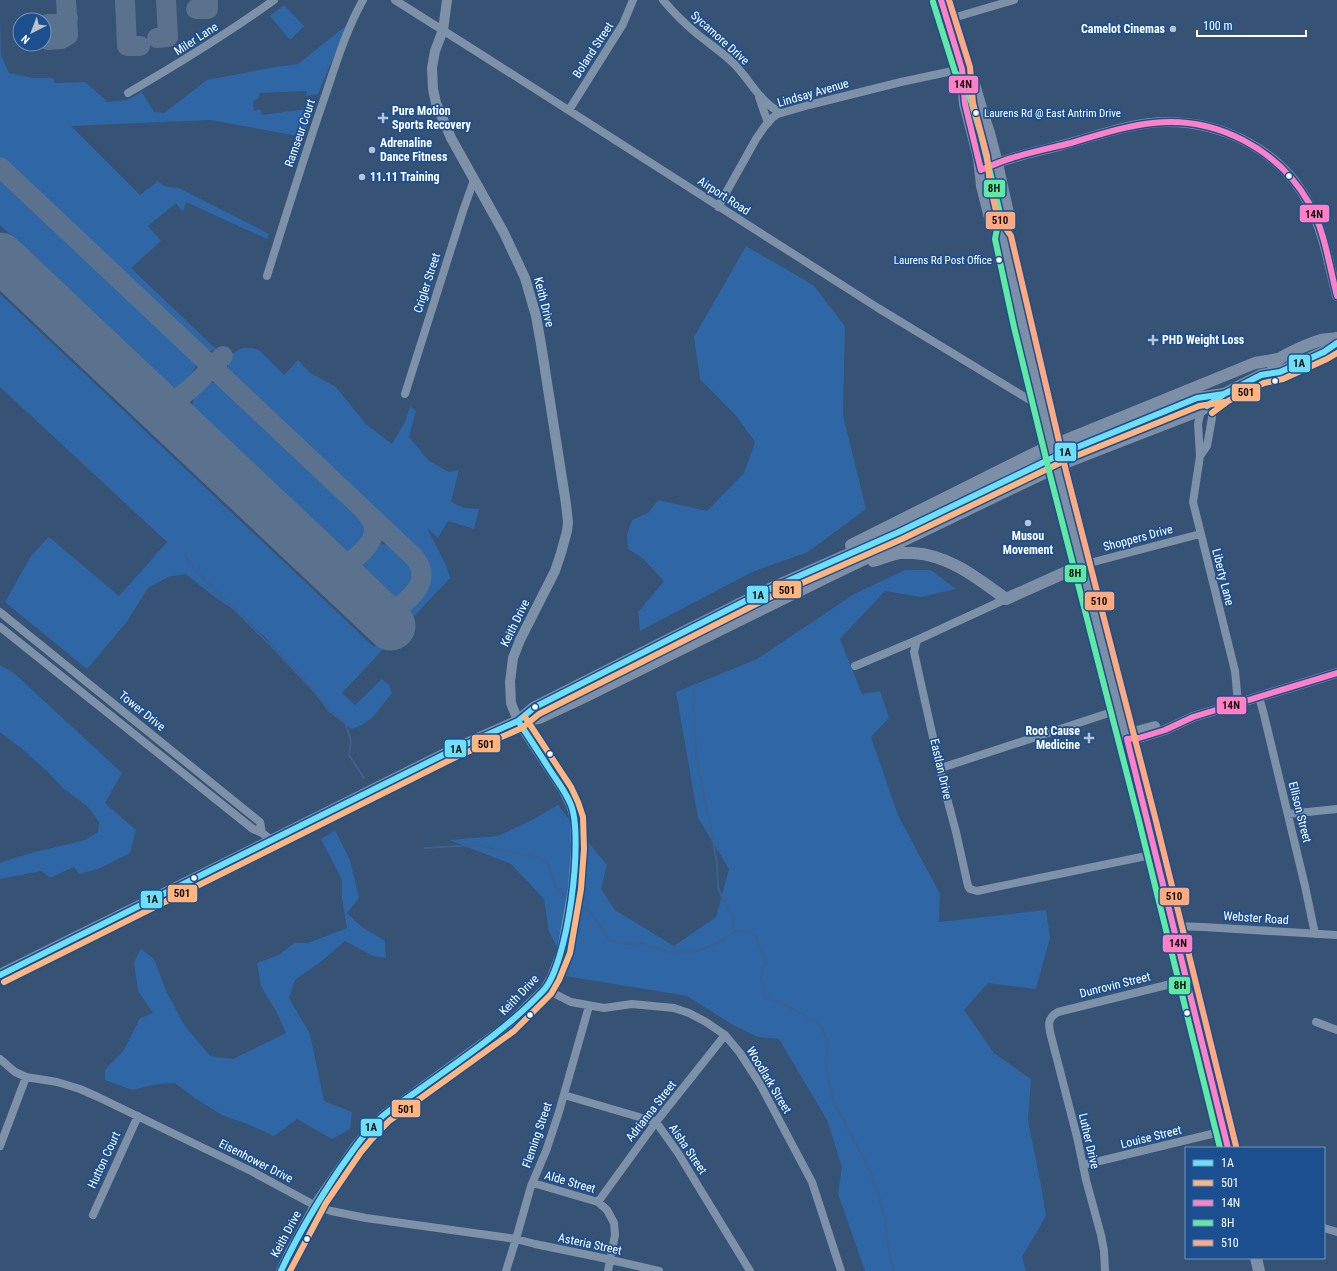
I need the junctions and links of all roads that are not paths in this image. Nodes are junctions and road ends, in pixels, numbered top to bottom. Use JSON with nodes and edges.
{"nodes":[{"id":1,"x":274,"y":0,"type":"edge"},
{"id":2,"x":363,"y":0,"type":"edge"},
{"id":3,"x":394,"y":0,"type":"edge"},
{"id":4,"x":447,"y":0,"type":"edge"},
{"id":5,"x":633,"y":0,"type":"edge"},
{"id":6,"x":663,"y":0,"type":"edge"},
{"id":7,"x":940,"y":0,"type":"edge"},
{"id":8,"x":1014,"y":0,"type":"edge"},
{"id":9,"x":946,"y":20,"type":"junction"},
{"id":10,"x":443,"y":30,"type":"junction"},
{"id":11,"x":962,"y":69,"type":"junction"},
{"id":12,"x":128,"y":93,"type":"dead end"},
{"id":13,"x":759,"y":96,"type":"junction"},
{"id":14,"x":569,"y":110,"type":"junction"},
{"id":15,"x":780,"y":113,"type":"junction"},
{"id":16,"x":768,"y":123,"type":"junction"},
{"id":17,"x":997,"y":163,"type":"junction"},
{"id":18,"x":981,"y":170,"type":"junction"},
{"id":19,"x":474,"y":180,"type":"junction"},
{"id":20,"x":718,"y":207,"type":"junction"},
{"id":21,"x":1003,"y":238,"type":"junction"},
{"id":22,"x":267,"y":276,"type":"dead end"},
{"id":23,"x":1337,"y":296,"type":"edge"},
{"id":24,"x":1337,"y":338,"type":"edge"},
{"id":25,"x":1337,"y":343,"type":"edge"},
{"id":26,"x":1278,"y":359,"type":"junction"},
{"id":27,"x":1261,"y":375,"type":"junction"},
{"id":28,"x":405,"y":394,"type":"dead end"},
{"id":29,"x":1224,"y":394,"type":"junction"},
{"id":30,"x":1197,"y":398,"type":"junction"},
{"id":31,"x":1212,"y":402,"type":"junction"},
{"id":32,"x":1043,"y":408,"type":"junction"},
{"id":33,"x":1201,"y":410,"type":"junction"},
{"id":34,"x":1059,"y":453,"type":"junction"},
{"id":35,"x":1200,"y":456,"type":"junction"},
{"id":36,"x":1200,"y":534,"type":"junction"},
{"id":37,"x":1082,"y":565,"type":"junction"},
{"id":38,"x":828,"y":576,"type":"junction"},
{"id":39,"x":1006,"y":599,"type":"junction"},
{"id":40,"x":0,"y":612,"type":"edge"},
{"id":41,"x":0,"y":627,"type":"edge"},
{"id":42,"x":917,"y":640,"type":"junction"},
{"id":43,"x":855,"y":666,"type":"dead end"},
{"id":44,"x":1337,"y":672,"type":"edge"},
{"id":45,"x":1259,"y":697,"type":"junction"},
{"id":46,"x":1238,"y":703,"type":"junction"},
{"id":47,"x":1118,"y":710,"type":"junction"},
{"id":48,"x":518,"y":721,"type":"junction"},
{"id":49,"x":1127,"y":739,"type":"junction"},
{"id":50,"x":941,"y":768,"type":"junction"},
{"id":51,"x":1337,"y":809,"type":"edge"},
{"id":52,"x":1288,"y":814,"type":"junction"},
{"id":53,"x":262,"y":833,"type":"junction"},
{"id":54,"x":273,"y":841,"type":"junction"},
{"id":55,"x":1156,"y":854,"type":"junction"},
{"id":56,"x":1174,"y":926,"type":"junction"},
{"id":57,"x":1315,"y":934,"type":"junction"},
{"id":58,"x":1337,"y":935,"type":"edge"},
{"id":59,"x":0,"y":975,"type":"edge"},
{"id":60,"x":1187,"y":980,"type":"junction"},
{"id":61,"x":546,"y":989,"type":"junction"},
{"id":62,"x":589,"y":1006,"type":"junction"},
{"id":63,"x":1051,"y":1018,"type":"joint"},
{"id":64,"x":1316,"y":1022,"type":"dead end"},
{"id":65,"x":1337,"y":1030,"type":"edge"},
{"id":66,"x":725,"y":1035,"type":"junction"},
{"id":67,"x":0,"y":1059,"type":"edge"},
{"id":68,"x":26,"y":1077,"type":"junction"},
{"id":69,"x":564,"y":1095,"type":"junction"},
{"id":70,"x":138,"y":1116,"type":"junction"},
{"id":71,"x":656,"y":1122,"type":"junction"},
{"id":72,"x":1224,"y":1131,"type":"junction"},
{"id":73,"x":0,"y":1146,"type":"edge"},
{"id":74,"x":1228,"y":1147,"type":"edge"},
{"id":75,"x":1083,"y":1165,"type":"junction"},
{"id":76,"x":533,"y":1183,"type":"junction"},
{"id":77,"x":598,"y":1202,"type":"junction"},
{"id":78,"x":316,"y":1206,"type":"junction"},
{"id":79,"x":92,"y":1215,"type":"dead end"},
{"id":80,"x":1325,"y":1228,"type":"edge"},
{"id":81,"x":1337,"y":1232,"type":"edge"},
{"id":82,"x":516,"y":1238,"type":"junction"},
{"id":83,"x":1256,"y":1259,"type":"edge"},
{"id":84,"x":611,"y":1260,"type":"junction"},
{"id":85,"x":281,"y":1271,"type":"edge"},
{"id":86,"x":506,"y":1271,"type":"edge"},
{"id":87,"x":608,"y":1271,"type":"edge"},
{"id":88,"x":658,"y":1271,"type":"edge"},
{"id":89,"x":750,"y":1271,"type":"edge"},
{"id":90,"x":841,"y":1271,"type":"edge"},
{"id":91,"x":1105,"y":1271,"type":"edge"},
{"id":92,"x":1259,"y":1271,"type":"edge"}],
"edges":[{"from":1,"to":12,"type":"street","name":"Miler Lane"},
{"from":2,"to":22,"type":"street","name":"Ramseur Court"},
{"from":3,"to":10,"type":"street","name":"Airport Road"},
{"from":4,"to":10,"type":"street","name":"Keith Drive"},
{"from":5,"to":14,"type":"street","name":"Boland Street"},
{"from":6,"to":13,"type":"street","name":"Sycamore Drive"},
{"from":7,"to":9,"type":"main road"},
{"from":8,"to":9,"type":"street"},
{"from":9,"to":11,"type":"main road"},
{"from":10,"to":14,"type":"street","name":"Airport Road"},
{"from":10,"to":19,"type":"street","name":"Keith Drive"},
{"from":11,"to":15,"type":"street","name":"Lindsay Avenue"},
{"from":11,"to":17,"type":"main road"},
{"from":11,"to":18,"type":"main road"},
{"from":13,"to":15,"type":"street","name":"Sycamore Drive"},
{"from":13,"to":16,"type":"street","name":"Sycamore Drive"},
{"from":14,"to":20,"type":"street","name":"Airport Road"},
{"from":15,"to":16,"type":"street","name":"Lindsay Avenue"},
{"from":16,"to":20,"type":"street","name":"Lindsay Avenue"},
{"from":17,"to":18,"type":"street"},
{"from":17,"to":21,"type":"main road"},
{"from":17,"to":23,"type":"street"},
{"from":18,"to":21,"type":"main road"},
{"from":19,"to":28,"type":"street","name":"Crigler Street"},
{"from":19,"to":48,"type":"street","name":"Keith Drive"},
{"from":20,"to":32,"type":"street","name":"Airport Road"},
{"from":21,"to":32,"type":"main road"},
{"from":24,"to":26,"type":"main road"},
{"from":25,"to":27,"type":"main road"},
{"from":26,"to":27,"type":"main road"},
{"from":26,"to":34,"type":"main road"},
{"from":27,"to":29,"type":"main road"},
{"from":29,"to":30,"type":"main road"},
{"from":29,"to":31,"type":"main road"},
{"from":30,"to":33,"type":"street","name":"Liberty Lane"},
{"from":30,"to":34,"type":"main road"},
{"from":31,"to":33,"type":"main road"},
{"from":31,"to":35,"type":"street","name":"Liberty Lane"},
{"from":32,"to":34,"type":"main road"},
{"from":33,"to":34,"type":"main road"},
{"from":33,"to":35,"type":"street","name":"Liberty Lane"},
{"from":34,"to":37,"type":"main road","bridge":true},
{"from":34,"to":38,"type":"main road"},
{"from":34,"to":48,"type":"main road"},
{"from":35,"to":36,"type":"street","name":"Liberty Lane"},
{"from":36,"to":37,"type":"street","name":"Shoppers Drive"},
{"from":36,"to":46,"type":"street","name":"Liberty Lane"},
{"from":37,"to":39,"type":"main road"},
{"from":37,"to":47,"type":"main road"},
{"from":38,"to":39,"type":"main road"},
{"from":38,"to":48,"type":"main road"},
{"from":39,"to":42,"type":"street"},
{"from":40,"to":53,"type":"street","name":"Tower Drive"},
{"from":41,"to":53,"type":"street","name":"Tower Drive"},
{"from":42,"to":43,"type":"street"},
{"from":42,"to":50,"type":"street","name":"Eastlan Drive"},
{"from":44,"to":45,"type":"street"},
{"from":45,"to":46,"type":"street"},
{"from":45,"to":52,"type":"street","name":"Ellison Street"},
{"from":46,"to":49,"type":"street"},
{"from":47,"to":49,"type":"main road"},
{"from":47,"to":50,"type":"street"},
{"from":48,"to":54,"type":"main road"},
{"from":48,"to":61,"type":"street","name":"Keith Drive"},
{"from":49,"to":55,"type":"main road"},
{"from":50,"to":55,"type":"street","name":"Eastlan Drive"},
{"from":51,"to":52,"type":"street"},
{"from":52,"to":57,"type":"street","name":"Ellison Street"},
{"from":53,"to":54,"type":"street","name":"Tower Drive"},
{"from":54,"to":59,"type":"main road"},
{"from":55,"to":56,"type":"main road"},
{"from":56,"to":57,"type":"street","name":"Webster Road"},
{"from":56,"to":60,"type":"main road"},
{"from":57,"to":58,"type":"street","name":"Webster Road"},
{"from":60,"to":63,"type":"street","name":"Dunrovin Street"},
{"from":60,"to":72,"type":"main road"},
{"from":61,"to":62,"type":"street","name":"Woodlark Street"},
{"from":61,"to":78,"type":"street","name":"Keith Drive"},
{"from":62,"to":66,"type":"street","name":"Woodlark Street"},
{"from":62,"to":69,"type":"street","name":"Fleming Street"},
{"from":63,"to":75,"type":"street","name":"Luther Drive"},
{"from":64,"to":65,"type":"street"},
{"from":66,"to":71,"type":"street","name":"Adrianna Street"},
{"from":66,"to":90,"type":"street","name":"Woodlark Street"},
{"from":67,"to":68,"type":"street","name":"Eisenhower Drive"},
{"from":68,"to":70,"type":"street","name":"Eisenhower Drive"},
{"from":68,"to":73,"type":"street"},
{"from":69,"to":71,"type":"street","name":"Aisha Street"},
{"from":69,"to":76,"type":"street","name":"Fleming Street"},
{"from":70,"to":78,"type":"street","name":"Eisenhower Drive"},
{"from":70,"to":79,"type":"street","name":"Hutton Court"},
{"from":71,"to":77,"type":"street","name":"Adrianna Street"},
{"from":71,"to":89,"type":"street","name":"Aisha Street"},
{"from":72,"to":74,"type":"main road"},
{"from":72,"to":75,"type":"street","name":"Louise Street"},
{"from":75,"to":91,"type":"street","name":"Luther Drive"},
{"from":76,"to":77,"type":"street","name":"Alde Street"},
{"from":76,"to":82,"type":"street","name":"Fleming Street"},
{"from":77,"to":84,"type":"street","name":"Alde Street"},
{"from":78,"to":82,"type":"street","name":"Eisenhower Drive"},
{"from":78,"to":85,"type":"street","name":"Keith Drive"},
{"from":80,"to":81,"type":"street"},
{"from":82,"to":84,"type":"street","name":"Asteria Street"},
{"from":82,"to":86,"type":"street","name":"Fleming Street"},
{"from":83,"to":92,"type":"main road"},
{"from":84,"to":87,"type":"street","name":"Alde Street"},
{"from":84,"to":88,"type":"street","name":"Asteria Street"}]}
